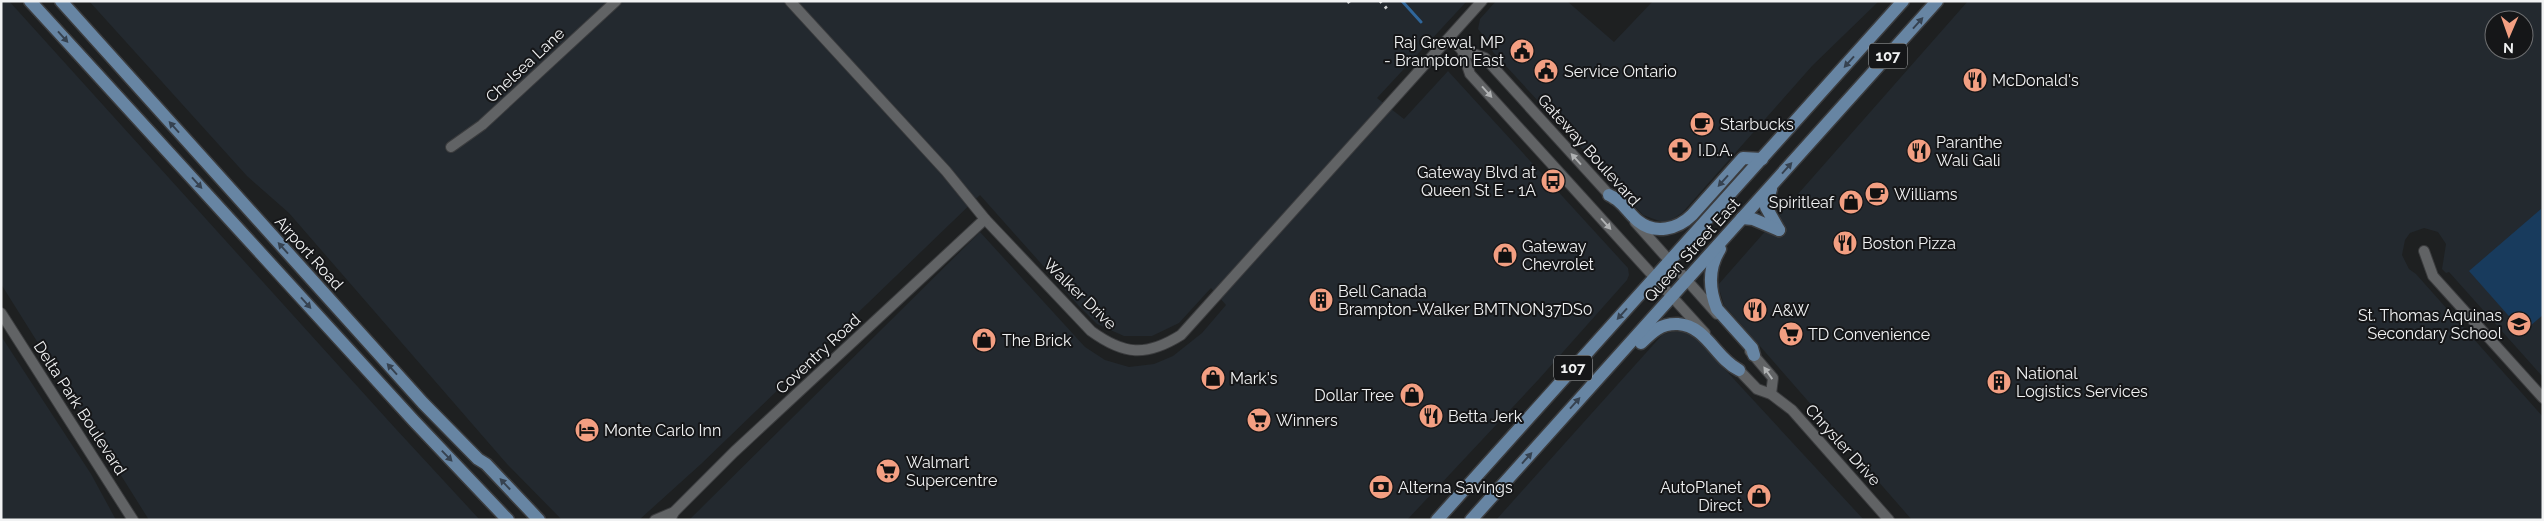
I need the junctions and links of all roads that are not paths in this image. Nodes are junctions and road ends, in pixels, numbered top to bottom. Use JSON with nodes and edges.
{"nodes":[{"id":1,"x":30,"y":1,"type":"edge"},
{"id":2,"x":61,"y":1,"type":"edge"},
{"id":3,"x":616,"y":1,"type":"edge"},
{"id":4,"x":790,"y":1,"type":"edge"},
{"id":5,"x":1482,"y":1,"type":"edge"},
{"id":6,"x":1903,"y":1,"type":"edge"},
{"id":7,"x":1937,"y":1,"type":"edge"},
{"id":8,"x":1450,"y":38,"type":"junction"},
{"id":9,"x":1462,"y":50,"type":"junction"},
{"id":10,"x":451,"y":147,"type":"dead end"},
{"id":11,"x":1762,"y":159,"type":"junction"},
{"id":12,"x":1773,"y":183,"type":"junction"},
{"id":13,"x":1609,"y":195,"type":"junction"},
{"id":14,"x":1742,"y":218,"type":"junction"},
{"id":15,"x":985,"y":219,"type":"junction"},
{"id":16,"x":2424,"y":251,"type":"dead end"},
{"id":17,"x":1670,"y":261,"type":"junction"},
{"id":18,"x":1655,"y":278,"type":"junction"},
{"id":19,"x":1687,"y":280,"type":"junction"},
{"id":20,"x":1672,"y":296,"type":"junction"},
{"id":21,"x":1,"y":313,"type":"edge"},
{"id":22,"x":1754,"y":355,"type":"junction"},
{"id":23,"x":1606,"y":370,"type":"junction"},
{"id":24,"x":1739,"y":370,"type":"junction"},
{"id":25,"x":1772,"y":394,"type":"junction"},
{"id":26,"x":2543,"y":398,"type":"edge"},
{"id":27,"x":672,"y":516,"type":"edge"},
{"id":28,"x":133,"y":520,"type":"edge"},
{"id":29,"x":508,"y":520,"type":"edge"},
{"id":30,"x":539,"y":520,"type":"edge"},
{"id":31,"x":655,"y":520,"type":"edge"},
{"id":32,"x":1437,"y":520,"type":"edge"},
{"id":33,"x":1471,"y":520,"type":"edge"},
{"id":34,"x":1889,"y":520,"type":"edge"}],
"edges":[{"from":1,"to":29,"type":"main road","one_way":true},
{"from":30,"to":2,"type":"main road","name":"Airport Road","one_way":true},
{"from":3,"to":10,"type":"street","name":"Chelsea Lane"},
{"from":4,"to":15,"type":"street","name":"Walker Drive"},
{"from":5,"to":8,"type":"street","name":"Walker Drive"},
{"from":6,"to":11,"type":"main road","name":"Queen Street East","number":"107","one_way":true},
{"from":12,"to":7,"type":"main road","name":"Queen Street East","number":"107","one_way":true},
{"from":8,"to":9,"type":"street","name":"Gateway Boulevard"},
{"from":8,"to":15,"type":"street","name":"Walker Drive"},
{"from":13,"to":9,"type":"street","name":"Gateway Boulevard","one_way":true},
{"from":9,"to":18,"type":"street","name":"Gateway Boulevard","one_way":true},
{"from":11,"to":13,"type":"main road","one_way":true},
{"from":11,"to":17,"type":"main road","name":"Queen Street East","number":"107"},
{"from":12,"to":14,"type":"main road","name":"Queen Street East","number":"107"},
{"from":12,"to":14,"type":"main road"},
{"from":13,"to":17,"type":"street","name":"Gateway Boulevard"},
{"from":14,"to":19,"type":"main road","name":"Queen Street East","number":"107"},
{"from":14,"to":22,"type":"main road"},
{"from":15,"to":27,"type":"street","name":"Coventry Road"},
{"from":16,"to":26,"type":"street"},
{"from":17,"to":18,"type":"main road","name":"Queen Street East","number":"107"},
{"from":17,"to":19,"type":"street","name":"Gateway Boulevard"},
{"from":18,"to":20,"type":"street","name":"Chrysler Drive"},
{"from":18,"to":32,"type":"main road","name":"Queen Street East","number":"107","one_way":true},
{"from":19,"to":20,"type":"main road","name":"Queen Street East","number":"107"},
{"from":19,"to":22,"type":"street"},
{"from":20,"to":23,"type":"main road","name":"Queen Street East","number":"107"},
{"from":20,"to":24,"type":"street","name":"Chrysler Drive"},
{"from":21,"to":28,"type":"street","name":"Delta Park Boulevard"},
{"from":25,"to":22,"type":"street","one_way":true},
{"from":23,"to":24,"type":"main road"},
{"from":33,"to":23,"type":"main road","name":"Queen Street East","number":"107","one_way":true},
{"from":24,"to":25,"type":"street","name":"Chrysler Drive"},
{"from":25,"to":34,"type":"street","name":"Chrysler Drive"},
{"from":27,"to":31,"type":"street","name":"Coventry Road"}]}
